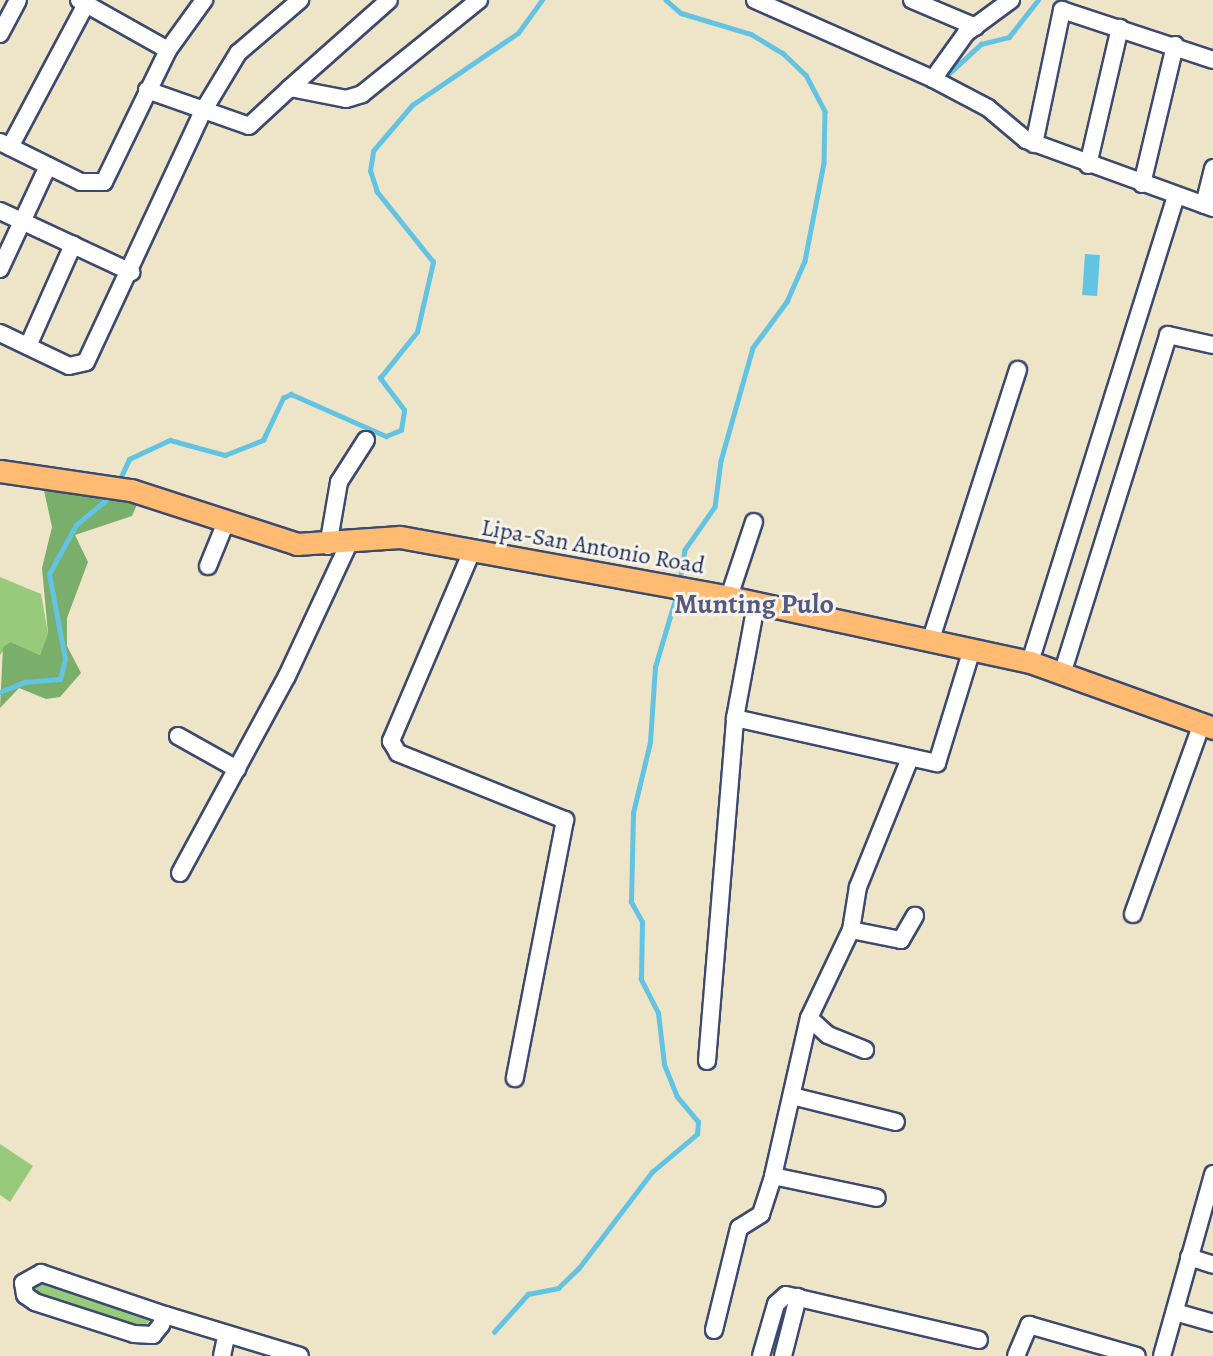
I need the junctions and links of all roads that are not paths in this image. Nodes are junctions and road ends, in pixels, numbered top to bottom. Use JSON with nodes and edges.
{"nodes":[{"id":1,"x":18,"y":0,"type":"edge"},
{"id":2,"x":202,"y":0,"type":"edge"},
{"id":3,"x":300,"y":0,"type":"edge"},
{"id":4,"x":388,"y":0,"type":"edge"},
{"id":5,"x":479,"y":0,"type":"edge"},
{"id":6,"x":755,"y":0,"type":"edge"},
{"id":7,"x":912,"y":0,"type":"edge"},
{"id":8,"x":1011,"y":0,"type":"edge"},
{"id":9,"x":82,"y":2,"type":"edge"},
{"id":10,"x":976,"y":27,"type":"junction"},
{"id":11,"x":1120,"y":29,"type":"junction"},
{"id":12,"x":0,"y":34,"type":"edge"},
{"id":13,"x":1175,"y":45,"type":"junction"},
{"id":14,"x":168,"y":50,"type":"junction"},
{"id":15,"x":1213,"y":61,"type":"edge"},
{"id":16,"x":933,"y":79,"type":"junction"},
{"id":17,"x":290,"y":88,"type":"junction"},
{"id":18,"x":147,"y":90,"type":"junction"},
{"id":19,"x":203,"y":111,"type":"junction"},
{"id":20,"x":1034,"y":144,"type":"junction"},
{"id":21,"x":5,"y":145,"type":"edge"},
{"id":22,"x":1088,"y":165,"type":"junction"},
{"id":23,"x":48,"y":166,"type":"junction"},
{"id":24,"x":1213,"y":168,"type":"edge"},
{"id":25,"x":1142,"y":184,"type":"junction"},
{"id":26,"x":1176,"y":195,"type":"junction"},
{"id":27,"x":1208,"y":206,"type":"edge"},
{"id":28,"x":0,"y":211,"type":"edge"},
{"id":29,"x":21,"y":221,"type":"junction"},
{"id":30,"x":73,"y":245,"type":"junction"},
{"id":31,"x":0,"y":269,"type":"edge"},
{"id":32,"x":131,"y":272,"type":"junction"},
{"id":33,"x":0,"y":333,"type":"edge"},
{"id":34,"x":1213,"y":345,"type":"edge"},
{"id":35,"x":28,"y":346,"type":"junction"},
{"id":36,"x":1018,"y":370,"type":"dead end"},
{"id":37,"x":366,"y":440,"type":"dead end"},
{"id":38,"x":0,"y":471,"type":"edge"},
{"id":39,"x":226,"y":522,"type":"junction"},
{"id":40,"x":754,"y":522,"type":"dead end"},
{"id":41,"x":339,"y":544,"type":"junction"},
{"id":42,"x":472,"y":551,"type":"junction"},
{"id":43,"x":208,"y":566,"type":"dead end"},
{"id":44,"x":729,"y":597,"type":"junction"},
{"id":45,"x":756,"y":605,"type":"junction"},
{"id":46,"x":930,"y":642,"type":"junction"},
{"id":47,"x":972,"y":649,"type":"junction"},
{"id":48,"x":1030,"y":662,"type":"junction"},
{"id":49,"x":1063,"y":671,"type":"junction"},
{"id":50,"x":734,"y":718,"type":"junction"},
{"id":51,"x":1207,"y":726,"type":"edge"},
{"id":52,"x":178,"y":736,"type":"dead end"},
{"id":53,"x":910,"y":758,"type":"junction"},
{"id":54,"x":237,"y":769,"type":"junction"},
{"id":55,"x":180,"y":873,"type":"dead end"},
{"id":56,"x":1133,"y":914,"type":"dead end"},
{"id":57,"x":915,"y":916,"type":"dead end"},
{"id":58,"x":851,"y":930,"type":"junction"},
{"id":59,"x":809,"y":1018,"type":"junction"},
{"id":60,"x":865,"y":1050,"type":"dead end"},
{"id":61,"x":706,"y":1060,"type":"dead end"},
{"id":62,"x":515,"y":1078,"type":"dead end"},
{"id":63,"x":792,"y":1096,"type":"junction"},
{"id":64,"x":896,"y":1122,"type":"dead end"},
{"id":65,"x":1213,"y":1174,"type":"edge"},
{"id":66,"x":773,"y":1176,"type":"junction"},
{"id":67,"x":877,"y":1198,"type":"dead end"},
{"id":68,"x":1208,"y":1204,"type":"edge"},
{"id":69,"x":1189,"y":1258,"type":"junction"},
{"id":70,"x":1213,"y":1265,"type":"edge"},
{"id":71,"x":798,"y":1297,"type":"junction"},
{"id":72,"x":1175,"y":1312,"type":"junction"},
{"id":73,"x":165,"y":1315,"type":"junction"},
{"id":74,"x":1213,"y":1324,"type":"edge"},
{"id":75,"x":714,"y":1330,"type":"dead end"},
{"id":76,"x":226,"y":1336,"type":"junction"},
{"id":77,"x":1077,"y":1339,"type":"junction"},
{"id":78,"x":979,"y":1340,"type":"dead end"},
{"id":79,"x":1130,"y":1355,"type":"edge"},
{"id":80,"x":222,"y":1356,"type":"edge"},
{"id":81,"x":300,"y":1356,"type":"edge"},
{"id":82,"x":761,"y":1356,"type":"edge"},
{"id":83,"x":783,"y":1356,"type":"edge"},
{"id":84,"x":1016,"y":1356,"type":"edge"},
{"id":85,"x":1073,"y":1356,"type":"edge"},
{"id":86,"x":1162,"y":1356,"type":"edge"}],
"edges":[{"from":1,"to":12,"type":"street"},
{"from":2,"to":14,"type":"street"},
{"from":3,"to":19,"type":"street"},
{"from":4,"to":17,"type":"street"},
{"from":5,"to":17,"type":"street"},
{"from":6,"to":16,"type":"street"},
{"from":7,"to":10,"type":"street"},
{"from":8,"to":10,"type":"street"},
{"from":9,"to":14,"type":"street"},
{"from":9,"to":21,"type":"street"},
{"from":10,"to":16,"type":"street"},
{"from":11,"to":13,"type":"street"},
{"from":11,"to":20,"type":"street"},
{"from":11,"to":22,"type":"street"},
{"from":13,"to":15,"type":"street"},
{"from":13,"to":25,"type":"street"},
{"from":14,"to":18,"type":"street"},
{"from":16,"to":20,"type":"street"},
{"from":17,"to":19,"type":"street"},
{"from":18,"to":19,"type":"street"},
{"from":18,"to":23,"type":"street"},
{"from":19,"to":32,"type":"street"},
{"from":20,"to":22,"type":"street"},
{"from":21,"to":23,"type":"street"},
{"from":22,"to":25,"type":"street"},
{"from":23,"to":29,"type":"street"},
{"from":24,"to":27,"type":"street"},
{"from":25,"to":26,"type":"street"},
{"from":26,"to":27,"type":"street"},
{"from":26,"to":48,"type":"street"},
{"from":28,"to":29,"type":"street"},
{"from":29,"to":30,"type":"street"},
{"from":29,"to":31,"type":"street"},
{"from":30,"to":32,"type":"street"},
{"from":30,"to":35,"type":"street"},
{"from":32,"to":35,"type":"street"},
{"from":33,"to":35,"type":"street"},
{"from":34,"to":49,"type":"street"},
{"from":36,"to":46,"type":"street"},
{"from":37,"to":41,"type":"street"},
{"from":38,"to":39,"type":"main road","name":"Lipa-San Antonio Road"},
{"from":39,"to":41,"type":"main road","name":"Lipa-San Antonio Road"},
{"from":39,"to":43,"type":"street"},
{"from":40,"to":44,"type":"street"},
{"from":41,"to":42,"type":"main road","name":"Lipa-San Antonio Road"},
{"from":41,"to":54,"type":"street"},
{"from":42,"to":44,"type":"main road","name":"Lipa-San Antonio Road"},
{"from":42,"to":62,"type":"street"},
{"from":44,"to":45,"type":"main road","name":"Lipa-San Antonio Road"},
{"from":45,"to":46,"type":"main road","name":"Lipa-San Antonio Road"},
{"from":45,"to":50,"type":"street"},
{"from":46,"to":47,"type":"main road","name":"Lipa-San Antonio Road"},
{"from":47,"to":48,"type":"main road","name":"Lipa-San Antonio Road"},
{"from":47,"to":53,"type":"street"},
{"from":48,"to":49,"type":"main road","name":"Lipa-San Antonio Road"},
{"from":49,"to":51,"type":"main road","name":"Lipa-San Antonio Road"},
{"from":50,"to":53,"type":"street"},
{"from":50,"to":61,"type":"street"},
{"from":51,"to":56,"type":"street"},
{"from":52,"to":54,"type":"street"},
{"from":53,"to":58,"type":"street"},
{"from":54,"to":55,"type":"street"},
{"from":57,"to":58,"type":"street"},
{"from":58,"to":59,"type":"street"},
{"from":59,"to":60,"type":"street"},
{"from":59,"to":63,"type":"street"},
{"from":63,"to":64,"type":"street"},
{"from":63,"to":66,"type":"street"},
{"from":65,"to":68,"type":"street"},
{"from":66,"to":67,"type":"street"},
{"from":66,"to":75,"type":"street"},
{"from":68,"to":69,"type":"street"},
{"from":69,"to":70,"type":"street"},
{"from":69,"to":72,"type":"street"},
{"from":71,"to":78,"type":"street"},
{"from":71,"to":82,"type":"street"},
{"from":71,"to":83,"type":"street"},
{"from":72,"to":74,"type":"street"},
{"from":72,"to":86,"type":"street"},
{"from":73,"to":73,"type":"street"},
{"from":73,"to":76,"type":"street"},
{"from":76,"to":80,"type":"street"},
{"from":76,"to":81,"type":"street"},
{"from":77,"to":79,"type":"street"},
{"from":77,"to":84,"type":"street"},
{"from":77,"to":85,"type":"street"}]}
